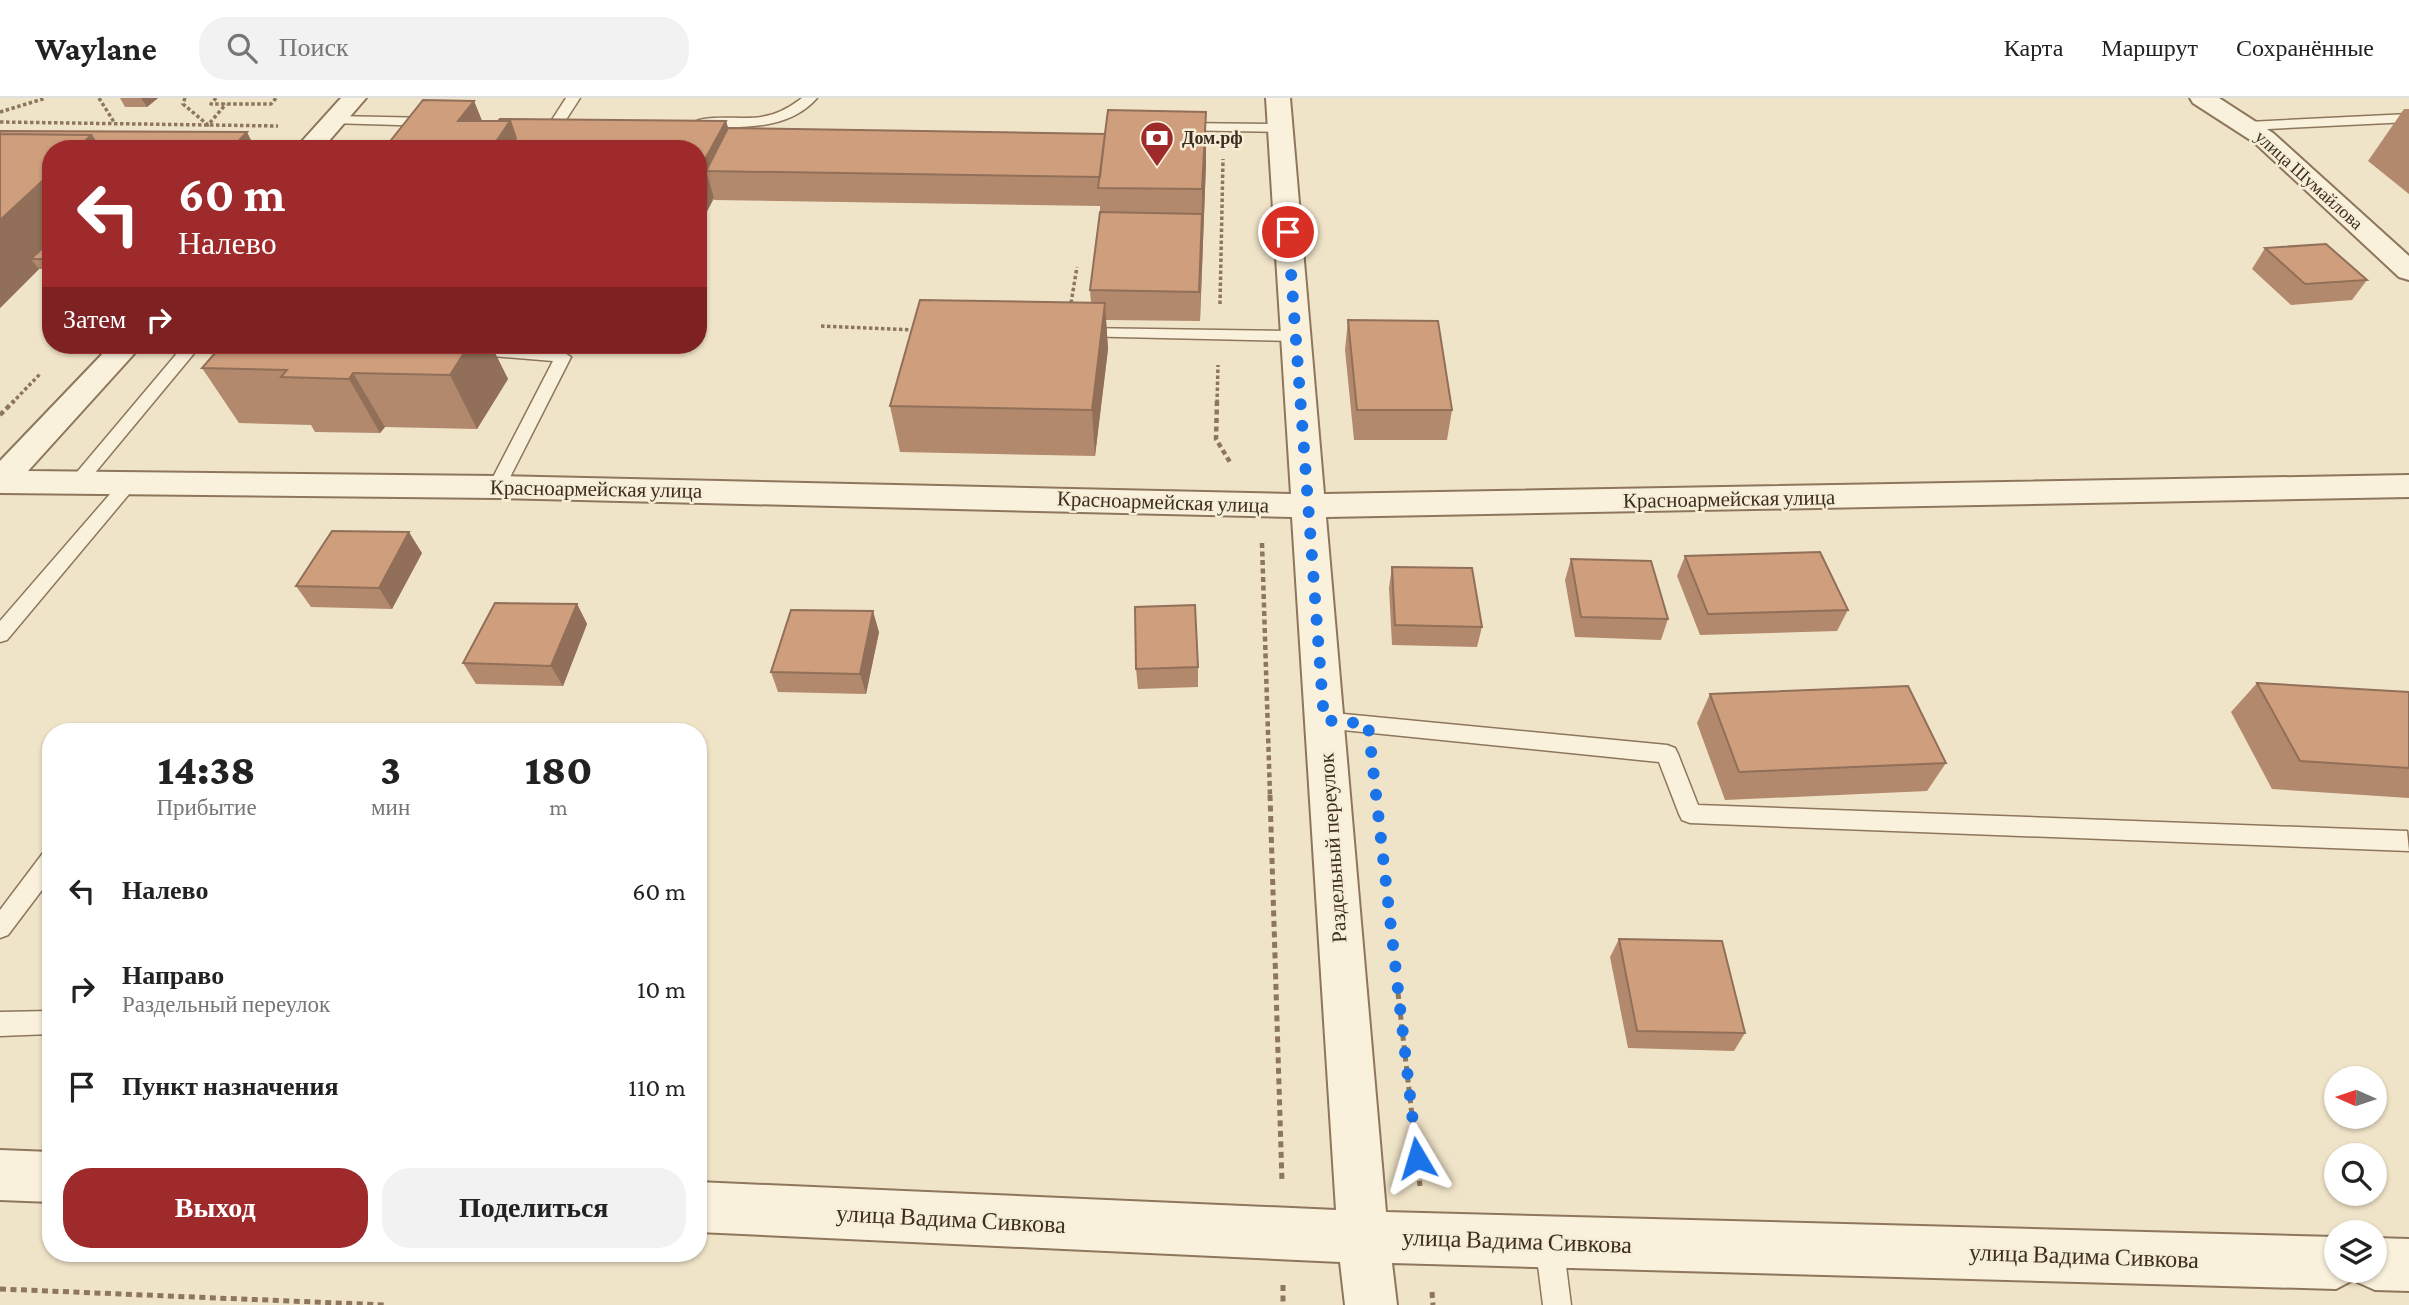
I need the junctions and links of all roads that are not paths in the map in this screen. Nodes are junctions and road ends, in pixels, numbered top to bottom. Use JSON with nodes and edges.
{"nodes":[{"id":1,"x":354,"y":98,"type":"edge"},
{"id":2,"x":573,"y":98,"type":"edge"},
{"id":3,"x":810,"y":98,"type":"edge"},
{"id":4,"x":1278,"y":98,"type":"edge"},
{"id":5,"x":2202,"y":98,"type":"edge"},
{"id":6,"x":2409,"y":118,"type":"edge"},
{"id":7,"x":334,"y":120,"type":"junction"},
{"id":8,"x":422,"y":122,"type":"junction"},
{"id":9,"x":449,"y":122,"type":"edge"},
{"id":10,"x":683,"y":123,"type":"edge"},
{"id":11,"x":2248,"y":126,"type":"junction"},
{"id":12,"x":1161,"y":127,"type":"edge"},
{"id":13,"x":1269,"y":128,"type":"junction"},
{"id":14,"x":316,"y":140,"type":"edge"},
{"id":15,"x":408,"y":140,"type":"edge"},
{"id":16,"x":545,"y":140,"type":"edge"},
{"id":17,"x":2409,"y":271,"type":"edge"},
{"id":18,"x":1066,"y":333,"type":"edge"},
{"id":19,"x":1296,"y":336,"type":"junction"},
{"id":20,"x":119,"y":354,"type":"edge"},
{"id":21,"x":185,"y":354,"type":"edge"},
{"id":22,"x":527,"y":354,"type":"edge"},
{"id":23,"x":0,"y":482,"type":"edge"},
{"id":24,"x":78,"y":482,"type":"junction"},
{"id":25,"x":129,"y":483,"type":"junction"},
{"id":26,"x":497,"y":486,"type":"junction"},
{"id":27,"x":2409,"y":486,"type":"edge"},
{"id":28,"x":1307,"y":506,"type":"junction"},
{"id":29,"x":0,"y":635,"type":"edge"},
{"id":30,"x":1324,"y":720,"type":"junction"},
{"id":31,"x":2409,"y":842,"type":"edge"},
{"id":32,"x":42,"y":872,"type":"edge"},
{"id":33,"x":0,"y":928,"type":"edge"},
{"id":34,"x":42,"y":1022,"type":"edge"},
{"id":35,"x":0,"y":1024,"type":"edge"},
{"id":36,"x":0,"y":1175,"type":"edge"},
{"id":37,"x":42,"y":1177,"type":"edge"},
{"id":38,"x":707,"y":1207,"type":"edge"},
{"id":39,"x":1363,"y":1237,"type":"junction"},
{"id":40,"x":1549,"y":1242,"type":"junction"},
{"id":41,"x":2324,"y":1263,"type":"edge"},
{"id":42,"x":2387,"y":1264,"type":"edge"},
{"id":43,"x":2409,"y":1265,"type":"edge"},
{"id":44,"x":1371,"y":1305,"type":"edge"},
{"id":45,"x":1557,"y":1305,"type":"edge"}],
"edges":[{"from":1,"to":7,"type":"street"},
{"from":2,"to":16,"type":"lane"},
{"from":3,"to":10,"type":"lane"},
{"from":4,"to":13,"type":"street","name":"Раздельный переулок"},
{"from":5,"to":11,"type":"street","name":"улица Шумайлова"},
{"from":6,"to":11,"type":"lane"},
{"from":7,"to":8,"type":"lane"},
{"from":7,"to":14,"type":"street"},
{"from":8,"to":9,"type":"lane"},
{"from":8,"to":15,"type":"lane"},
{"from":11,"to":17,"type":"street","name":"улица Шумайлова"},
{"from":12,"to":13,"type":"lane"},
{"from":13,"to":19,"type":"street","name":"Раздельный переулок"},
{"from":18,"to":19,"type":"lane"},
{"from":19,"to":28,"type":"street","name":"Раздельный переулок"},
{"from":20,"to":23,"type":"street"},
{"from":21,"to":24,"type":"lane"},
{"from":22,"to":26,"type":"lane"},
{"from":23,"to":24,"type":"street","name":"Красноармейская улица"},
{"from":24,"to":25,"type":"street","name":"Красноармейская улица"},
{"from":25,"to":26,"type":"street","name":"Красноармейская улица"},
{"from":25,"to":29,"type":"lane"},
{"from":26,"to":28,"type":"street","name":"Красноармейская улица"},
{"from":27,"to":28,"type":"street","name":"Красноармейская улица"},
{"from":28,"to":30,"type":"street","name":"Раздельный переулок"},
{"from":30,"to":31,"type":"lane"},
{"from":30,"to":39,"type":"street","name":"Раздельный переулок"},
{"from":32,"to":33,"type":"lane"},
{"from":34,"to":35,"type":"lane"},
{"from":36,"to":37,"type":"street"},
{"from":38,"to":39,"type":"street","name":"улица Вадима Сивкова"},
{"from":39,"to":40,"type":"street","name":"улица Вадима Сивкова"},
{"from":39,"to":44,"type":"street","name":"Раздельный переулок"},
{"from":40,"to":41,"type":"street","name":"улица Вадима Сивкова"},
{"from":40,"to":45,"type":"lane"},
{"from":42,"to":43,"type":"street"}]}
